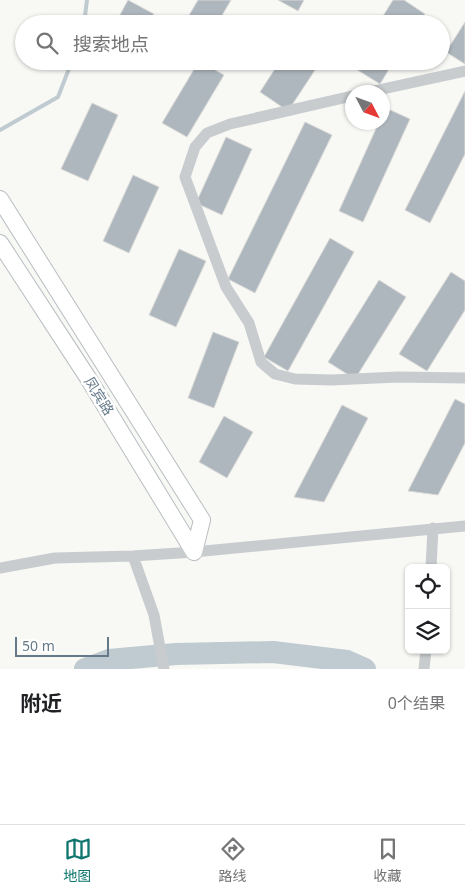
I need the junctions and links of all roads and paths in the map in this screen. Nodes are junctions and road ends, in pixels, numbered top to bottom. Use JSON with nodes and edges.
{"nodes":[{"id":1,"x":465,"y":71,"type":"edge"},
{"id":2,"x":390,"y":87,"type":"edge"},
{"id":3,"x":345,"y":98,"type":"edge"},
{"id":4,"x":0,"y":199,"type":"edge"},
{"id":5,"x":0,"y":244,"type":"edge"},
{"id":6,"x":465,"y":378,"type":"edge"},
{"id":7,"x":465,"y":526,"type":"edge"},
{"id":8,"x":433,"y":528,"type":"junction"},
{"id":9,"x":194,"y":552,"type":"junction"},
{"id":10,"x":133,"y":556,"type":"junction"},
{"id":11,"x":431,"y":564,"type":"edge"},
{"id":12,"x":0,"y":568,"type":"edge"},
{"id":13,"x":426,"y":654,"type":"edge"},
{"id":14,"x":164,"y":669,"type":"edge"},
{"id":15,"x":424,"y":669,"type":"edge"}],
"edges":[{"from":1,"to":2,"type":"street"},
{"from":3,"to":6,"type":"street"},
{"from":4,"to":9,"type":"main road"},
{"from":5,"to":9,"type":"main road","name":"凤宾路"},
{"from":7,"to":8,"type":"street"},
{"from":8,"to":9,"type":"street"},
{"from":8,"to":11,"type":"street"},
{"from":9,"to":10,"type":"street"},
{"from":10,"to":12,"type":"street"},
{"from":10,"to":14,"type":"street"},
{"from":13,"to":15,"type":"street"}]}
